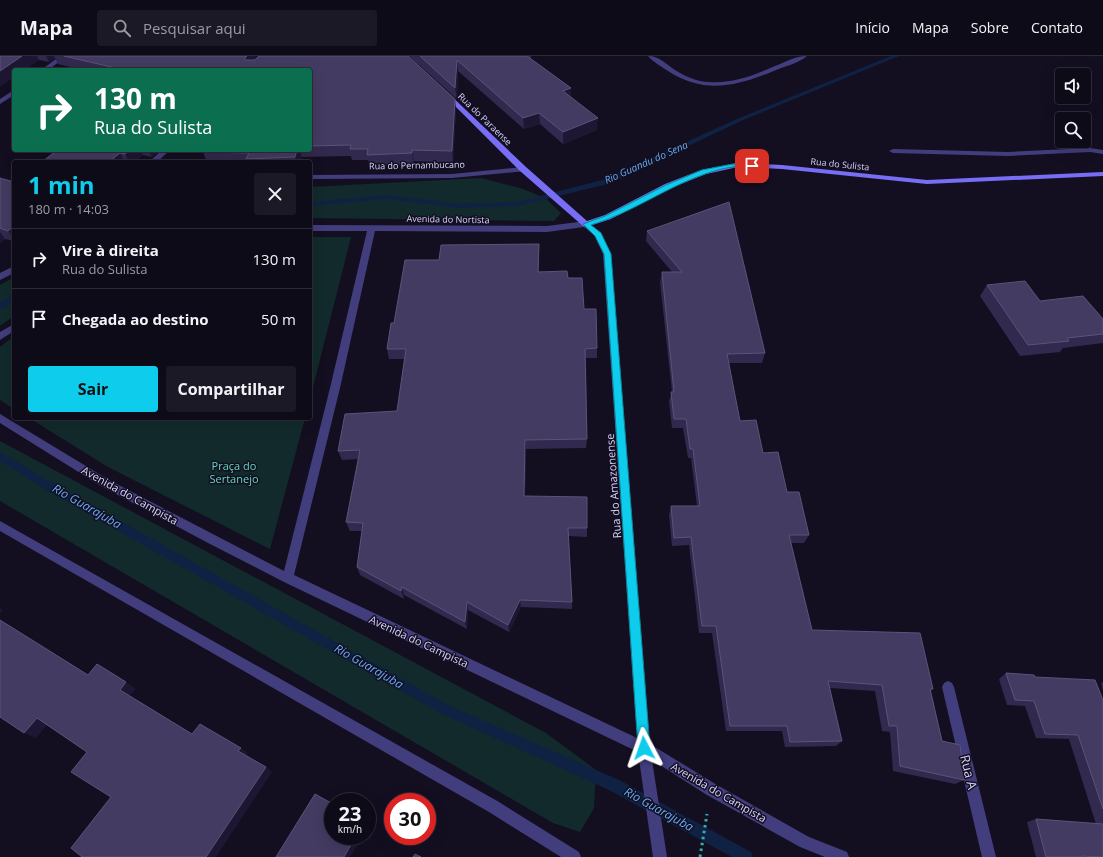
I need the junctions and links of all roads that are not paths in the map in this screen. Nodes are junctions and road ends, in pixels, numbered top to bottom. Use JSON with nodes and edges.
{"nodes":[{"id":1,"x":64,"y":56,"type":"edge"},
{"id":2,"x":650,"y":56,"type":"edge"},
{"id":3,"x":802,"y":56,"type":"edge"},
{"id":4,"x":47,"y":68,"type":"edge"},
{"id":5,"x":439,"y":87,"type":"edge"},
{"id":6,"x":12,"y":93,"type":"edge"},
{"id":7,"x":0,"y":102,"type":"edge"},
{"id":8,"x":892,"y":151,"type":"dead end"},
{"id":9,"x":164,"y":152,"type":"edge"},
{"id":10,"x":1103,"y":152,"type":"edge"},
{"id":11,"x":156,"y":160,"type":"edge"},
{"id":12,"x":524,"y":169,"type":"junction"},
{"id":13,"x":1103,"y":174,"type":"edge"},
{"id":14,"x":312,"y":177,"type":"edge"},
{"id":15,"x":575,"y":214,"type":"joint"},
{"id":16,"x":586,"y":224,"type":"junction"},
{"id":17,"x":312,"y":228,"type":"edge"},
{"id":18,"x":372,"y":228,"type":"junction"},
{"id":19,"x":12,"y":270,"type":"edge"},
{"id":20,"x":0,"y":276,"type":"edge"},
{"id":21,"x":12,"y":328,"type":"edge"},
{"id":22,"x":0,"y":337,"type":"edge"},
{"id":23,"x":0,"y":418,"type":"edge"},
{"id":24,"x":0,"y":526,"type":"edge"},
{"id":25,"x":288,"y":578,"type":"junction"},
{"id":26,"x":948,"y":687,"type":"dead end"},
{"id":27,"x":644,"y":748,"type":"junction"},
{"id":28,"x":574,"y":857,"type":"edge"},
{"id":29,"x":660,"y":857,"type":"edge"},
{"id":30,"x":842,"y":857,"type":"edge"},
{"id":31,"x":989,"y":857,"type":"edge"}],
"edges":[{"from":1,"to":4,"type":"street"},
{"from":2,"to":3,"type":"street"},
{"from":5,"to":12,"type":"street","name":"Rua do Paraense"},
{"from":6,"to":7,"type":"street"},
{"from":8,"to":10,"type":"street"},
{"from":9,"to":11,"type":"street"},
{"from":12,"to":14,"type":"street","name":"Rua do Pernambucano"},
{"from":12,"to":15,"type":"street","name":"Rua do Paraense"},
{"from":13,"to":16,"type":"street","name":"Rua do Sulista"},
{"from":15,"to":16,"type":"street","name":"Rua do Amazonense"},
{"from":16,"to":18,"type":"street","name":"Avenida do Nortista"},
{"from":16,"to":27,"type":"street","name":"Rua do Amazonense"},
{"from":17,"to":18,"type":"street","name":"Avenida do Nortista"},
{"from":18,"to":25,"type":"street"},
{"from":19,"to":20,"type":"street"},
{"from":21,"to":22,"type":"street"},
{"from":23,"to":25,"type":"street","name":"Avenida do Campista"},
{"from":24,"to":28,"type":"street"},
{"from":25,"to":27,"type":"street","name":"Avenida do Campista"},
{"from":26,"to":31,"type":"street","name":"Rua A"},
{"from":27,"to":29,"type":"street","name":"Rua do Amazonense"},
{"from":27,"to":30,"type":"street","name":"Avenida do Campista"}]}
